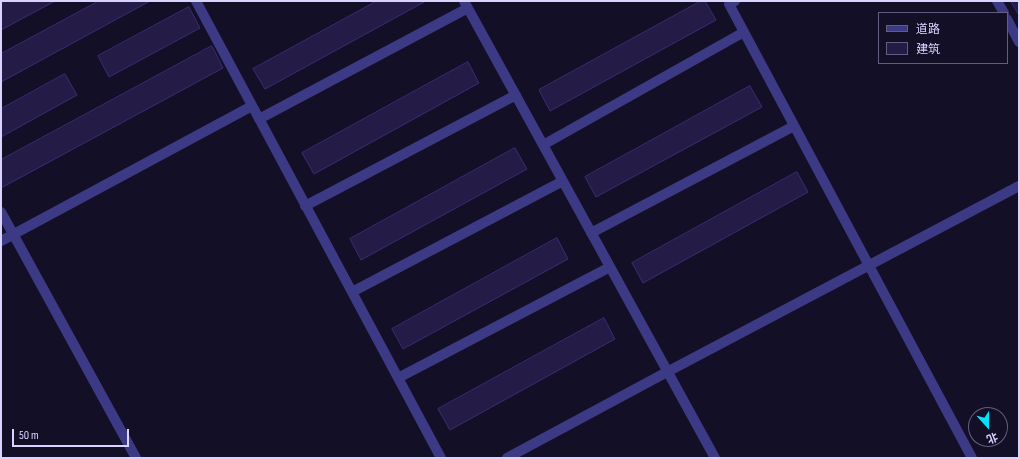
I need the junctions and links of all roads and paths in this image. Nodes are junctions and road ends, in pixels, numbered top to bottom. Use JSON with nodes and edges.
{"nodes":[{"id":1,"x":196,"y":1,"type":"edge"},
{"id":2,"x":735,"y":1,"type":"edge"},
{"id":3,"x":997,"y":1,"type":"edge"},
{"id":4,"x":466,"y":5,"type":"edge"},
{"id":5,"x":1003,"y":12,"type":"edge"},
{"id":6,"x":1008,"y":21,"type":"edge"},
{"id":7,"x":744,"y":32,"type":"junction"},
{"id":8,"x":1019,"y":42,"type":"edge"},
{"id":9,"x":516,"y":95,"type":"junction"},
{"id":10,"x":252,"y":106,"type":"junction"},
{"id":11,"x":259,"y":119,"type":"junction"},
{"id":12,"x":794,"y":126,"type":"junction"},
{"id":13,"x":543,"y":145,"type":"junction"},
{"id":14,"x":563,"y":181,"type":"junction"},
{"id":15,"x":1019,"y":186,"type":"edge"},
{"id":16,"x":306,"y":206,"type":"junction"},
{"id":17,"x":1,"y":212,"type":"edge"},
{"id":18,"x":591,"y":233,"type":"junction"},
{"id":19,"x":14,"y":235,"type":"junction"},
{"id":20,"x":1,"y":241,"type":"edge"},
{"id":21,"x":869,"y":265,"type":"junction"},
{"id":22,"x":610,"y":266,"type":"junction"},
{"id":23,"x":352,"y":292,"type":"junction"},
{"id":24,"x":667,"y":372,"type":"junction"},
{"id":25,"x":398,"y":378,"type":"junction"},
{"id":26,"x":136,"y":458,"type":"edge"},
{"id":27,"x":441,"y":458,"type":"edge"},
{"id":28,"x":507,"y":458,"type":"edge"},
{"id":29,"x":715,"y":458,"type":"edge"},
{"id":30,"x":972,"y":458,"type":"edge"}],
"edges":[{"from":1,"to":10,"type":"street"},
{"from":2,"to":7,"type":"street"},
{"from":3,"to":5,"type":"street"},
{"from":4,"to":9,"type":"street"},
{"from":4,"to":11,"type":"street"},
{"from":6,"to":8,"type":"street"},
{"from":7,"to":12,"type":"street"},
{"from":7,"to":13,"type":"street"},
{"from":9,"to":13,"type":"street"},
{"from":9,"to":16,"type":"street"},
{"from":10,"to":11,"type":"street"},
{"from":10,"to":19,"type":"street"},
{"from":11,"to":16,"type":"street"},
{"from":12,"to":18,"type":"street"},
{"from":12,"to":21,"type":"street"},
{"from":13,"to":14,"type":"street"},
{"from":14,"to":18,"type":"street"},
{"from":14,"to":23,"type":"street"},
{"from":15,"to":21,"type":"street"},
{"from":16,"to":23,"type":"street"},
{"from":17,"to":19,"type":"street"},
{"from":18,"to":22,"type":"street"},
{"from":19,"to":20,"type":"street"},
{"from":19,"to":26,"type":"street"},
{"from":21,"to":24,"type":"street"},
{"from":21,"to":30,"type":"street"},
{"from":22,"to":24,"type":"street"},
{"from":22,"to":25,"type":"street"},
{"from":23,"to":25,"type":"street"},
{"from":24,"to":28,"type":"street"},
{"from":24,"to":29,"type":"street"},
{"from":25,"to":27,"type":"street"}]}
